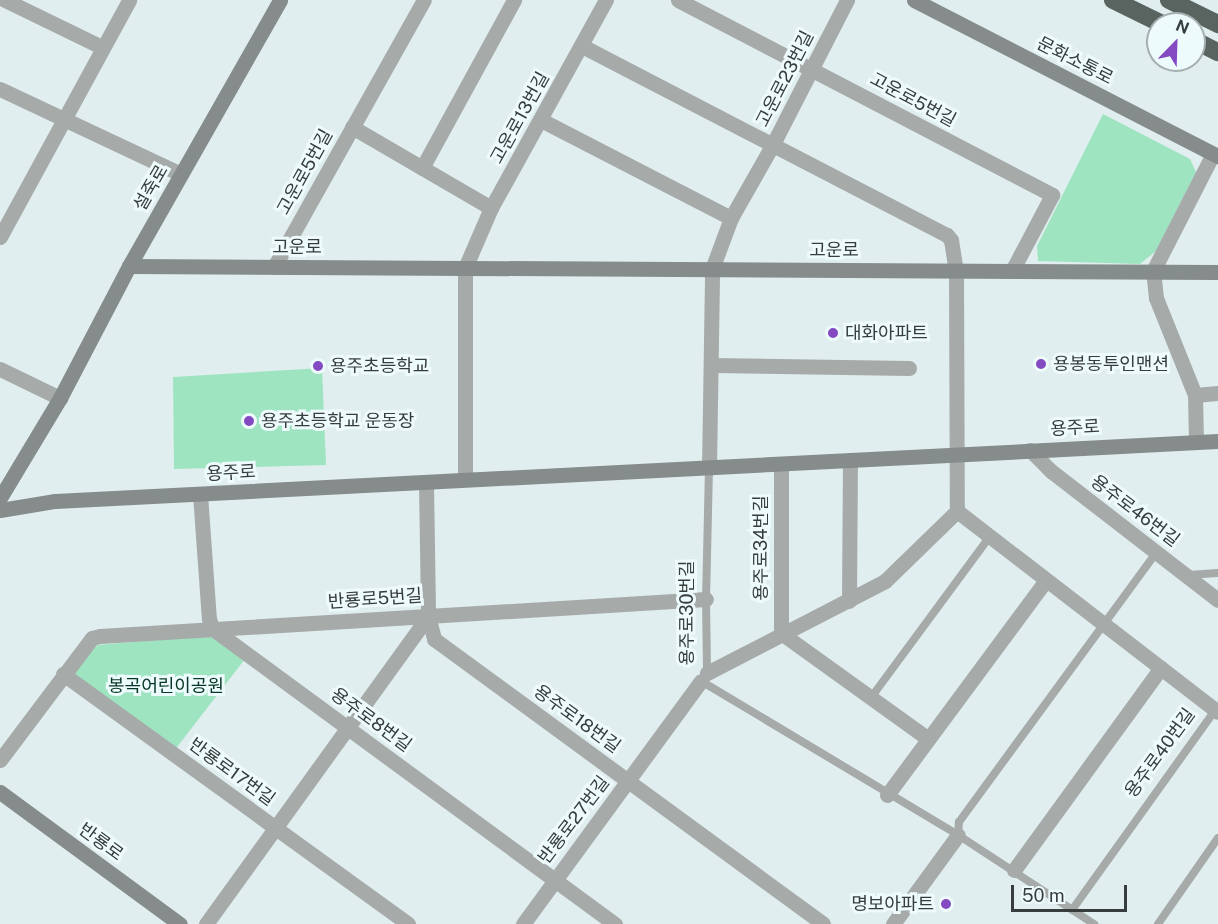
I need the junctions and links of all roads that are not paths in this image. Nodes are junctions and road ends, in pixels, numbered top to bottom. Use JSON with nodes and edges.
{"nodes":[{"id":1,"x":5,"y":0,"type":"edge"},
{"id":2,"x":280,"y":0,"type":"edge"},
{"id":3,"x":424,"y":0,"type":"edge"},
{"id":4,"x":514,"y":0,"type":"edge"},
{"id":5,"x":606,"y":0,"type":"edge"},
{"id":6,"x":678,"y":0,"type":"edge"},
{"id":7,"x":847,"y":0,"type":"edge"},
{"id":8,"x":914,"y":0,"type":"edge"},
{"id":9,"x":1113,"y":0,"type":"edge"},
{"id":10,"x":1169,"y":0,"type":"edge"},
{"id":11,"x":126,"y":5,"type":"edge"},
{"id":12,"x":1146,"y":16,"type":"edge"},
{"id":13,"x":1218,"y":24,"type":"edge"},
{"id":14,"x":582,"y":46,"type":"junction"},
{"id":15,"x":102,"y":47,"type":"junction"},
{"id":16,"x":813,"y":69,"type":"junction"},
{"id":17,"x":0,"y":89,"type":"edge"},
{"id":18,"x":62,"y":118,"type":"junction"},
{"id":19,"x":540,"y":120,"type":"junction"},
{"id":20,"x":352,"y":127,"type":"junction"},
{"id":21,"x":773,"y":144,"type":"junction"},
{"id":22,"x":1216,"y":155,"type":"edge"},
{"id":23,"x":422,"y":168,"type":"junction"},
{"id":24,"x":181,"y":174,"type":"junction"},
{"id":25,"x":491,"y":208,"type":"junction"},
{"id":26,"x":731,"y":218,"type":"junction"},
{"id":27,"x":0,"y":237,"type":"edge"},
{"id":28,"x":129,"y":266,"type":"junction"},
{"id":29,"x":274,"y":267,"type":"junction"},
{"id":30,"x":465,"y":268,"type":"junction"},
{"id":31,"x":712,"y":269,"type":"junction"},
{"id":32,"x":956,"y":270,"type":"junction"},
{"id":33,"x":1153,"y":271,"type":"junction"},
{"id":34,"x":1012,"y":272,"type":"junction"},
{"id":35,"x":1218,"y":272,"type":"edge"},
{"id":36,"x":712,"y":365,"type":"junction"},
{"id":37,"x":909,"y":368,"type":"dead end"},
{"id":38,"x":0,"y":369,"type":"edge"},
{"id":39,"x":1218,"y":393,"type":"edge"},
{"id":40,"x":1195,"y":396,"type":"junction"},
{"id":41,"x":60,"y":398,"type":"junction"},
{"id":42,"x":1218,"y":441,"type":"edge"},
{"id":43,"x":1196,"y":442,"type":"junction"},
{"id":44,"x":1030,"y":450,"type":"junction"},
{"id":45,"x":956,"y":452,"type":"junction"},
{"id":46,"x":850,"y":460,"type":"junction"},
{"id":47,"x":781,"y":464,"type":"junction"},
{"id":48,"x":709,"y":468,"type":"junction"},
{"id":49,"x":465,"y":479,"type":"junction"},
{"id":50,"x":426,"y":483,"type":"junction"},
{"id":51,"x":200,"y":495,"type":"junction"},
{"id":52,"x":0,"y":498,"type":"edge"},
{"id":53,"x":0,"y":510,"type":"edge"},
{"id":54,"x":957,"y":511,"type":"junction"},
{"id":55,"x":990,"y":536,"type":"junction"},
{"id":56,"x":1156,"y":553,"type":"junction"},
{"id":57,"x":1218,"y":573,"type":"edge"},
{"id":58,"x":1186,"y":575,"type":"junction"},
{"id":59,"x":1046,"y":580,"type":"junction"},
{"id":60,"x":706,"y":599,"type":"junction"},
{"id":61,"x":1218,"y":600,"type":"edge"},
{"id":62,"x":849,"y":601,"type":"junction"},
{"id":63,"x":428,"y":616,"type":"junction"},
{"id":64,"x":1103,"y":623,"type":"junction"},
{"id":65,"x":213,"y":629,"type":"junction"},
{"id":66,"x":781,"y":633,"type":"junction"},
{"id":67,"x":1161,"y":668,"type":"junction"},
{"id":68,"x":63,"y":674,"type":"junction"},
{"id":69,"x":704,"y":677,"type":"junction"},
{"id":70,"x":870,"y":699,"type":"junction"},
{"id":71,"x":1217,"y":711,"type":"edge"},
{"id":72,"x":348,"y":727,"type":"junction"},
{"id":73,"x":927,"y":738,"type":"junction"},
{"id":74,"x":0,"y":760,"type":"edge"},
{"id":75,"x":627,"y":780,"type":"junction"},
{"id":76,"x":0,"y":792,"type":"edge"},
{"id":77,"x":887,"y":795,"type":"junction"},
{"id":78,"x":275,"y":827,"type":"junction"},
{"id":79,"x":958,"y":835,"type":"junction"},
{"id":80,"x":1218,"y":838,"type":"edge"},
{"id":81,"x":1014,"y":870,"type":"junction"},
{"id":82,"x":554,"y":879,"type":"junction"},
{"id":83,"x":1072,"y":910,"type":"junction"},
{"id":84,"x":180,"y":924,"type":"edge"},
{"id":85,"x":206,"y":924,"type":"edge"},
{"id":86,"x":408,"y":924,"type":"edge"},
{"id":87,"x":523,"y":924,"type":"edge"},
{"id":88,"x":615,"y":924,"type":"edge"},
{"id":89,"x":823,"y":924,"type":"edge"},
{"id":90,"x":893,"y":924,"type":"edge"},
{"id":91,"x":1094,"y":924,"type":"edge"},
{"id":92,"x":1158,"y":924,"type":"edge"}],
"edges":[{"from":1,"to":15,"type":"street"},
{"from":2,"to":24,"type":"street","name":"설죽로"},
{"from":3,"to":20,"type":"street","name":"고운로5번길"},
{"from":4,"to":23,"type":"street"},
{"from":5,"to":14,"type":"street","name":"고운로13번길"},
{"from":6,"to":16,"type":"street","name":"고운로5번길"},
{"from":7,"to":16,"type":"street","name":"고운로23번길"},
{"from":8,"to":22,"type":"street","name":"문화소통로"},
{"from":9,"to":12,"type":"highway"},
{"from":10,"to":13,"type":"highway"},
{"from":11,"to":15,"type":"street"},
{"from":14,"to":19,"type":"street","name":"고운로13번길"},
{"from":14,"to":21,"type":"street","name":"고운로23번길"},
{"from":15,"to":18,"type":"street"},
{"from":16,"to":21,"type":"street","name":"고운로23번길"},
{"from":16,"to":34,"type":"street","name":"고운로5번길"},
{"from":17,"to":18,"type":"street"},
{"from":18,"to":24,"type":"street"},
{"from":18,"to":27,"type":"street"},
{"from":19,"to":25,"type":"street","name":"고운로13번길"},
{"from":19,"to":26,"type":"street"},
{"from":20,"to":23,"type":"street","name":"고운로5번길"},
{"from":20,"to":29,"type":"street","name":"고운로5번길"},
{"from":21,"to":26,"type":"street","name":"고운로23번길"},
{"from":21,"to":32,"type":"street","name":"고운로23번길"},
{"from":22,"to":33,"type":"street"},
{"from":23,"to":25,"type":"street"},
{"from":24,"to":28,"type":"street","name":"설죽로"},
{"from":25,"to":30,"type":"street","name":"고운로13번길"},
{"from":26,"to":31,"type":"street","name":"고운로23번길"},
{"from":28,"to":29,"type":"street","name":"고운로"},
{"from":28,"to":41,"type":"street","name":"설죽로"},
{"from":29,"to":30,"type":"street","name":"고운로"},
{"from":30,"to":31,"type":"street","name":"고운로"},
{"from":30,"to":49,"type":"street"},
{"from":31,"to":32,"type":"street","name":"고운로"},
{"from":31,"to":36,"type":"street"},
{"from":32,"to":34,"type":"street","name":"고운로"},
{"from":32,"to":45,"type":"street"},
{"from":33,"to":34,"type":"street","name":"고운로"},
{"from":33,"to":35,"type":"street","name":"고운로"},
{"from":33,"to":40,"type":"street"},
{"from":36,"to":37,"type":"street"},
{"from":36,"to":48,"type":"street"},
{"from":38,"to":41,"type":"street"},
{"from":39,"to":40,"type":"street"},
{"from":40,"to":43,"type":"street"},
{"from":41,"to":52,"type":"street","name":"설죽로"},
{"from":42,"to":43,"type":"street","name":"용주로"},
{"from":43,"to":44,"type":"street","name":"용주로"},
{"from":44,"to":45,"type":"street","name":"용주로"},
{"from":44,"to":56,"type":"street","name":"용주로46번길"},
{"from":45,"to":46,"type":"street","name":"용주로"},
{"from":45,"to":54,"type":"street"},
{"from":46,"to":47,"type":"street","name":"용주로"},
{"from":46,"to":62,"type":"street"},
{"from":47,"to":48,"type":"street","name":"용주로"},
{"from":47,"to":66,"type":"street","name":"용주로34번길"},
{"from":48,"to":49,"type":"street","name":"용주로"},
{"from":48,"to":60,"type":"lane","name":"용주로30번길"},
{"from":49,"to":50,"type":"street","name":"용주로"},
{"from":50,"to":51,"type":"street","name":"용주로"},
{"from":50,"to":63,"type":"street","name":"용주로18번길"},
{"from":51,"to":53,"type":"street","name":"용주로"},
{"from":51,"to":65,"type":"street"},
{"from":54,"to":55,"type":"street","name":"용주로40번길"},
{"from":54,"to":62,"type":"street"},
{"from":55,"to":59,"type":"street","name":"용주로40번길"},
{"from":55,"to":70,"type":"lane"},
{"from":56,"to":58,"type":"street","name":"용주로46번길"},
{"from":56,"to":64,"type":"lane"},
{"from":57,"to":58,"type":"lane"},
{"from":58,"to":61,"type":"street","name":"용주로46번길"},
{"from":59,"to":64,"type":"street","name":"용주로40번길"},
{"from":59,"to":73,"type":"street"},
{"from":60,"to":63,"type":"street","name":"반룡로5번길"},
{"from":60,"to":69,"type":"lane","name":"용주로30번길"},
{"from":62,"to":66,"type":"street"},
{"from":63,"to":65,"type":"street","name":"반룡로5번길"},
{"from":63,"to":72,"type":"street","name":"반룡로17번길"},
{"from":63,"to":75,"type":"street","name":"용주로18번길"},
{"from":64,"to":67,"type":"street","name":"용주로40번길"},
{"from":64,"to":79,"type":"lane"},
{"from":65,"to":68,"type":"street","name":"반룡로5번길"},
{"from":65,"to":72,"type":"street","name":"용주로8번길"},
{"from":66,"to":69,"type":"street"},
{"from":66,"to":70,"type":"street"},
{"from":67,"to":71,"type":"street","name":"용주로40번길"},
{"from":67,"to":81,"type":"street"},
{"from":68,"to":74,"type":"street","name":"반룡로5번길"},
{"from":68,"to":78,"type":"street","name":"반룡로17번길"},
{"from":69,"to":75,"type":"street","name":"반룡로27번길"},
{"from":69,"to":77,"type":"lane","name":"용주로30번길"},
{"from":70,"to":73,"type":"street"},
{"from":71,"to":83,"type":"lane","name":"용주로40번길"},
{"from":72,"to":78,"type":"street","name":"반룡로17번길"},
{"from":72,"to":82,"type":"street","name":"용주로8번길"},
{"from":73,"to":77,"type":"street"},
{"from":75,"to":82,"type":"street","name":"반룡로27번길"},
{"from":75,"to":89,"type":"street","name":"용주로18번길"},
{"from":76,"to":84,"type":"street","name":"반룡로"},
{"from":77,"to":79,"type":"lane","name":"용주로30번길"},
{"from":78,"to":85,"type":"street","name":"반룡로17번길"},
{"from":78,"to":86,"type":"street","name":"반룡로17번길"},
{"from":79,"to":81,"type":"lane","name":"용주로30번길"},
{"from":79,"to":90,"type":"street"},
{"from":80,"to":92,"type":"lane"},
{"from":81,"to":83,"type":"lane","name":"용주로30번길"},
{"from":82,"to":87,"type":"street","name":"반룡로27번길"},
{"from":82,"to":88,"type":"street","name":"용주로8번길"},
{"from":83,"to":91,"type":"lane","name":"용주로30번길"}]}
